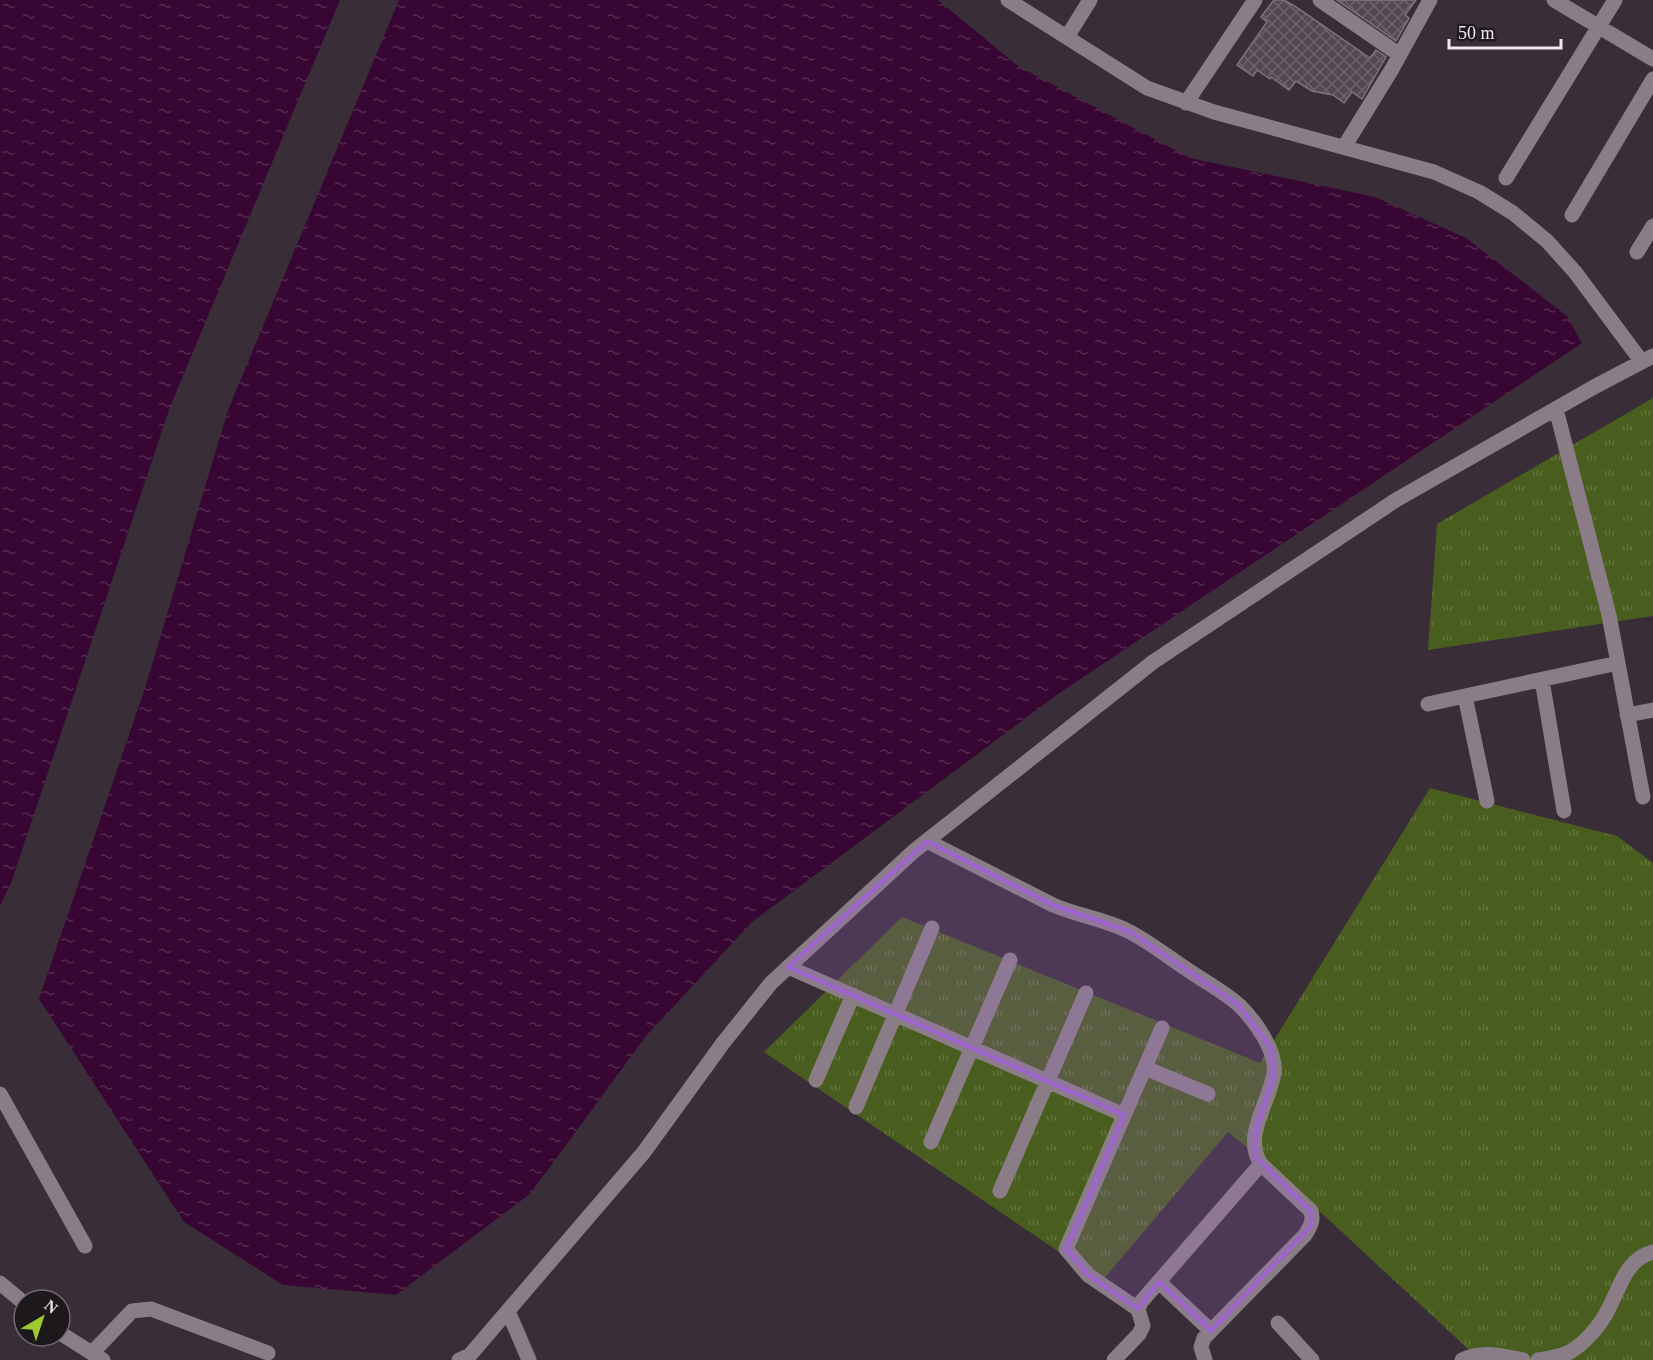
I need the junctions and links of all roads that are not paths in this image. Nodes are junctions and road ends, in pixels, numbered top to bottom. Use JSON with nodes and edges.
{"nodes":[{"id":1,"x":1008,"y":0,"type":"edge"},
{"id":2,"x":1090,"y":0,"type":"edge"},
{"id":3,"x":1255,"y":0,"type":"edge"},
{"id":4,"x":1320,"y":0,"type":"edge"},
{"id":5,"x":1430,"y":0,"type":"edge"},
{"id":6,"x":1554,"y":0,"type":"edge"},
{"id":7,"x":1615,"y":0,"type":"edge"},
{"id":8,"x":1599,"y":27,"type":"junction"},
{"id":9,"x":1067,"y":37,"type":"junction"},
{"id":10,"x":1400,"y":55,"type":"junction"},
{"id":11,"x":1653,"y":59,"type":"edge"},
{"id":12,"x":1653,"y":79,"type":"edge"},
{"id":13,"x":1186,"y":103,"type":"junction"},
{"id":14,"x":1344,"y":147,"type":"junction"},
{"id":15,"x":1506,"y":178,"type":"dead end"},
{"id":16,"x":1572,"y":215,"type":"dead end"},
{"id":17,"x":1653,"y":226,"type":"edge"},
{"id":18,"x":1637,"y":252,"type":"dead end"},
{"id":19,"x":1648,"y":359,"type":"edge"},
{"id":20,"x":1556,"y":409,"type":"junction"},
{"id":21,"x":1618,"y":663,"type":"junction"},
{"id":22,"x":1542,"y":680,"type":"junction"},
{"id":23,"x":1465,"y":696,"type":"junction"},
{"id":24,"x":1428,"y":704,"type":"dead end"},
{"id":25,"x":1653,"y":710,"type":"edge"},
{"id":26,"x":1627,"y":715,"type":"junction"},
{"id":27,"x":1643,"y":797,"type":"dead end"},
{"id":28,"x":1487,"y":801,"type":"dead end"},
{"id":29,"x":1564,"y":811,"type":"dead end"},
{"id":30,"x":927,"y":841,"type":"junction"},
{"id":31,"x":932,"y":928,"type":"dead end"},
{"id":32,"x":1010,"y":960,"type":"dead end"},
{"id":33,"x":788,"y":967,"type":"junction"},
{"id":34,"x":1086,"y":993,"type":"dead end"},
{"id":35,"x":853,"y":995,"type":"junction"},
{"id":36,"x":896,"y":1014,"type":"junction"},
{"id":37,"x":1162,"y":1028,"type":"dead end"},
{"id":38,"x":972,"y":1047,"type":"junction"},
{"id":39,"x":1145,"y":1068,"type":"junction"},
{"id":40,"x":816,"y":1080,"type":"dead end"},
{"id":41,"x":1048,"y":1081,"type":"junction"},
{"id":42,"x":0,"y":1094,"type":"edge"},
{"id":43,"x":1208,"y":1094,"type":"dead end"},
{"id":44,"x":856,"y":1107,"type":"dead end"},
{"id":45,"x":1124,"y":1115,"type":"junction"},
{"id":46,"x":931,"y":1142,"type":"dead end"},
{"id":47,"x":1261,"y":1164,"type":"junction"},
{"id":48,"x":1000,"y":1191,"type":"dead end"},
{"id":49,"x":85,"y":1246,"type":"dead end"},
{"id":50,"x":1653,"y":1252,"type":"edge"},
{"id":51,"x":1159,"y":1282,"type":"junction"},
{"id":52,"x":0,"y":1283,"type":"edge"},
{"id":53,"x":12,"y":1293,"type":"edge"},
{"id":54,"x":1138,"y":1309,"type":"junction"},
{"id":55,"x":508,"y":1311,"type":"junction"},
{"id":56,"x":1278,"y":1323,"type":"dead end"},
{"id":57,"x":1211,"y":1331,"type":"junction"},
{"id":58,"x":72,"y":1341,"type":"edge"},
{"id":59,"x":268,"y":1353,"type":"dead end"},
{"id":60,"x":98,"y":1357,"type":"edge"},
{"id":61,"x":459,"y":1360,"type":"edge"},
{"id":62,"x":529,"y":1360,"type":"edge"},
{"id":63,"x":1114,"y":1360,"type":"edge"},
{"id":64,"x":1205,"y":1360,"type":"edge"},
{"id":65,"x":1312,"y":1360,"type":"edge"},
{"id":66,"x":1462,"y":1360,"type":"edge"},
{"id":67,"x":1523,"y":1360,"type":"edge"},
{"id":68,"x":1538,"y":1360,"type":"edge"}],
"edges":[{"from":1,"to":9,"type":"street"},
{"from":2,"to":9,"type":"street"},
{"from":3,"to":13,"type":"street"},
{"from":4,"to":10,"type":"street"},
{"from":5,"to":10,"type":"street"},
{"from":6,"to":8,"type":"street"},
{"from":7,"to":8,"type":"street"},
{"from":8,"to":11,"type":"street"},
{"from":8,"to":15,"type":"street"},
{"from":9,"to":13,"type":"street"},
{"from":10,"to":14,"type":"street"},
{"from":12,"to":16,"type":"street"},
{"from":13,"to":14,"type":"street"},
{"from":14,"to":19,"type":"street"},
{"from":17,"to":18,"type":"street"},
{"from":19,"to":20,"type":"street"},
{"from":20,"to":21,"type":"street"},
{"from":20,"to":30,"type":"street"},
{"from":21,"to":22,"type":"street"},
{"from":21,"to":26,"type":"street"},
{"from":22,"to":23,"type":"street"},
{"from":22,"to":29,"type":"street"},
{"from":23,"to":24,"type":"street"},
{"from":23,"to":28,"type":"street"},
{"from":25,"to":26,"type":"street"},
{"from":26,"to":27,"type":"street"},
{"from":30,"to":33,"type":"street"},
{"from":30,"to":47,"type":"street"},
{"from":31,"to":36,"type":"street"},
{"from":32,"to":38,"type":"street"},
{"from":33,"to":35,"type":"street"},
{"from":33,"to":55,"type":"street"},
{"from":34,"to":41,"type":"street"},
{"from":35,"to":36,"type":"street"},
{"from":35,"to":40,"type":"street"},
{"from":36,"to":38,"type":"street"},
{"from":36,"to":44,"type":"street"},
{"from":37,"to":39,"type":"street"},
{"from":38,"to":41,"type":"street"},
{"from":38,"to":46,"type":"street"},
{"from":39,"to":43,"type":"street"},
{"from":39,"to":45,"type":"street"},
{"from":41,"to":45,"type":"street"},
{"from":41,"to":48,"type":"street"},
{"from":42,"to":49,"type":"street"},
{"from":45,"to":54,"type":"street"},
{"from":47,"to":51,"type":"street"},
{"from":47,"to":57,"type":"street"},
{"from":50,"to":68,"type":"street"},
{"from":51,"to":54,"type":"street"},
{"from":51,"to":57,"type":"street"},
{"from":52,"to":53,"type":"street"},
{"from":54,"to":63,"type":"street"},
{"from":55,"to":61,"type":"street"},
{"from":55,"to":62,"type":"street"},
{"from":56,"to":65,"type":"street"},
{"from":57,"to":64,"type":"street"},
{"from":58,"to":60,"type":"street"},
{"from":59,"to":60,"type":"street"},
{"from":66,"to":67,"type":"street"}]}
